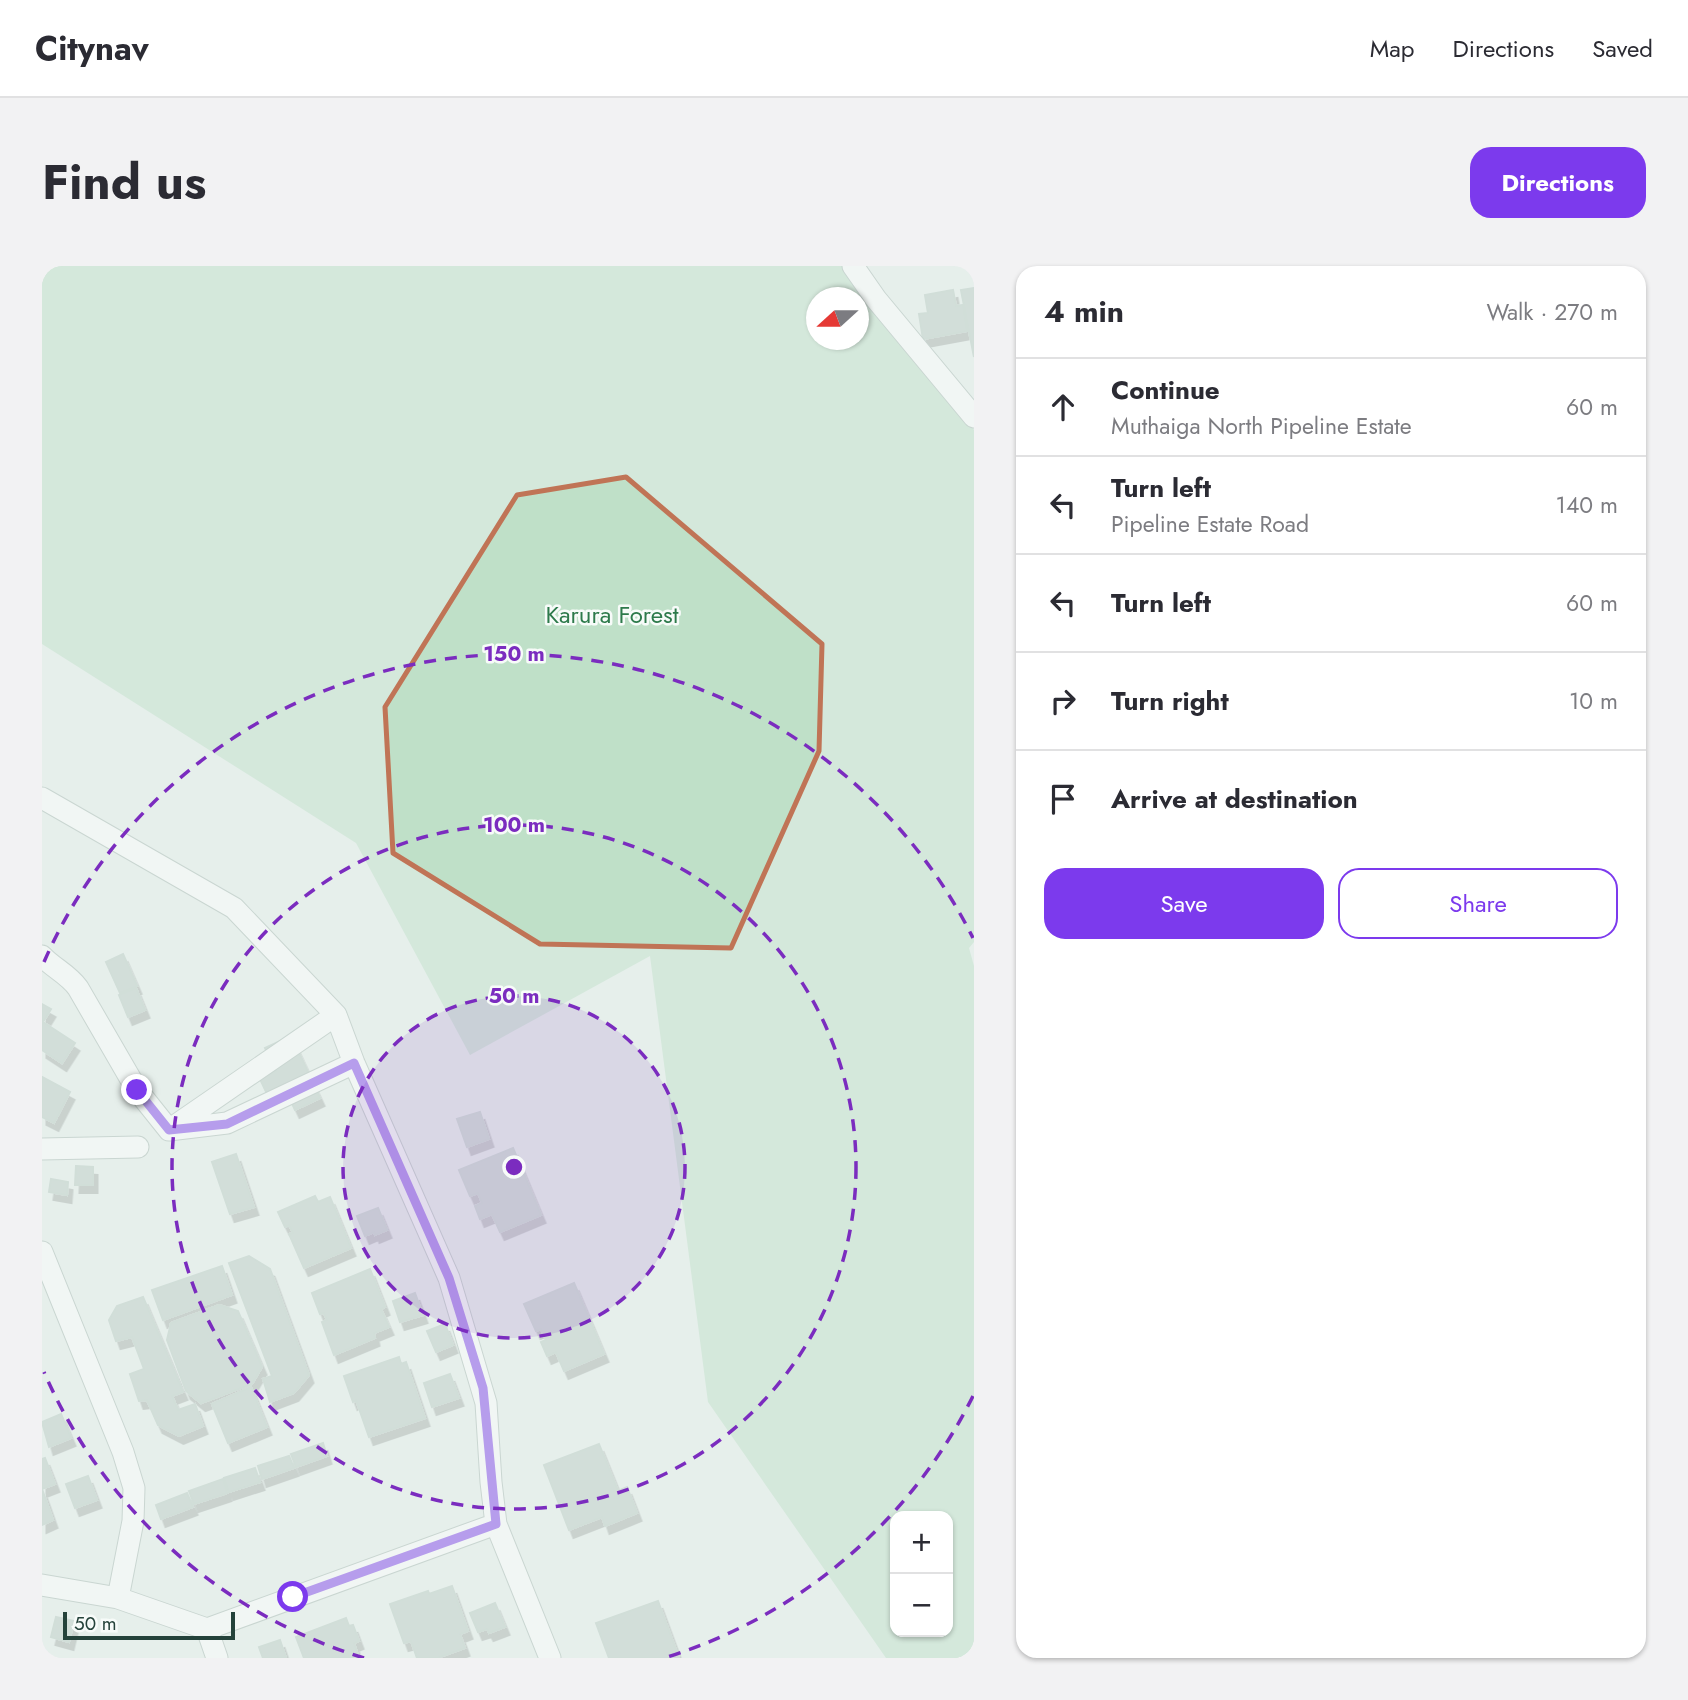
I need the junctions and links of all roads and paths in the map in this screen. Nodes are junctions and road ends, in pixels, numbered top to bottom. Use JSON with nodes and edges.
{"nodes":[{"id":1,"x":853,"y":266,"type":"edge"},
{"id":2,"x":974,"y":417,"type":"edge"},
{"id":3,"x":42,"y":798,"type":"edge"},
{"id":4,"x":42,"y":956,"type":"edge"},
{"id":5,"x":336,"y":1015,"type":"junction"},
{"id":6,"x":354,"y":1063,"type":"junction"},
{"id":7,"x":169,"y":1130,"type":"junction"},
{"id":8,"x":138,"y":1147,"type":"dead end"},
{"id":9,"x":42,"y":1149,"type":"edge"},
{"id":10,"x":42,"y":1252,"type":"edge"},
{"id":11,"x":496,"y":1524,"type":"junction"},
{"id":12,"x":42,"y":1585,"type":"edge"},
{"id":13,"x":118,"y":1598,"type":"junction"},
{"id":14,"x":206,"y":1629,"type":"junction"},
{"id":15,"x":217,"y":1658,"type":"edge"},
{"id":16,"x":550,"y":1658,"type":"edge"}],
"edges":[{"from":1,"to":2,"type":"street"},
{"from":3,"to":5,"type":"street"},
{"from":4,"to":7,"type":"street"},
{"from":5,"to":6,"type":"street"},
{"from":5,"to":7,"type":"street"},
{"from":6,"to":7,"type":"street"},
{"from":6,"to":11,"type":"street"},
{"from":8,"to":9,"type":"street"},
{"from":10,"to":13,"type":"street"},
{"from":11,"to":14,"type":"street"},
{"from":11,"to":16,"type":"street"},
{"from":12,"to":13,"type":"street"},
{"from":13,"to":14,"type":"street"},
{"from":14,"to":15,"type":"street"}]}
